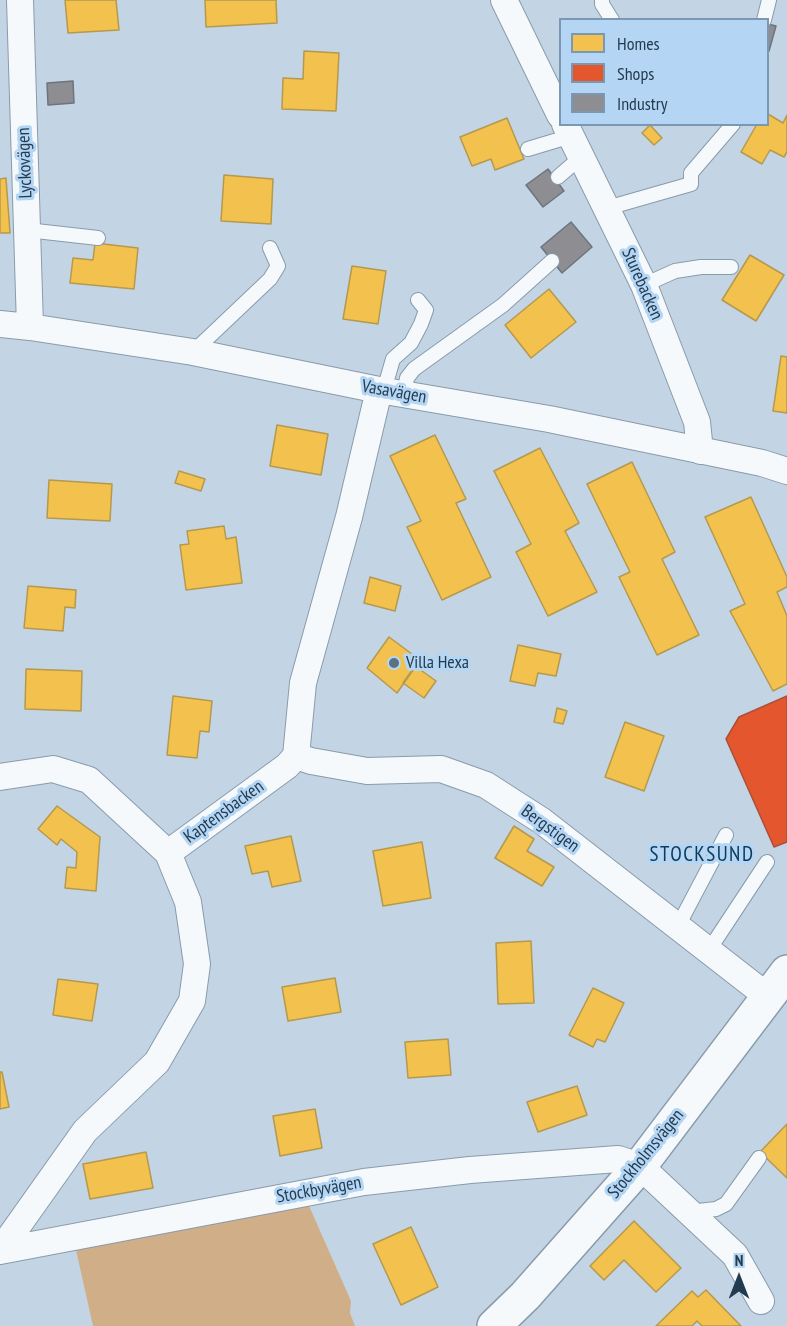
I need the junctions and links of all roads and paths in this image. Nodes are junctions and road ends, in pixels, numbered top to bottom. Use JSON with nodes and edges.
{"nodes":[{"id":1,"x":20,"y":0,"type":"edge"},
{"id":2,"x":504,"y":0,"type":"edge"},
{"id":3,"x":602,"y":0,"type":"edge"},
{"id":4,"x":769,"y":0,"type":"edge"},
{"id":5,"x":611,"y":18,"type":"edge"},
{"id":6,"x":764,"y":18,"type":"edge"},
{"id":7,"x":559,"y":113,"type":"edge"},
{"id":8,"x":731,"y":126,"type":"edge"},
{"id":9,"x":569,"y":133,"type":"edge"},
{"id":10,"x":528,"y":149,"type":"dead end"},
{"id":11,"x":558,"y":177,"type":"dead end"},
{"id":12,"x":607,"y":208,"type":"junction"},
{"id":13,"x":27,"y":230,"type":"junction"},
{"id":14,"x":98,"y":238,"type":"dead end"},
{"id":15,"x":270,"y":248,"type":"dead end"},
{"id":16,"x":552,"y":261,"type":"dead end"},
{"id":17,"x":731,"y":267,"type":"dead end"},
{"id":18,"x":644,"y":285,"type":"junction"},
{"id":19,"x":418,"y":300,"type":"dead end"},
{"id":20,"x":0,"y":324,"type":"edge"},
{"id":21,"x":30,"y":327,"type":"junction"},
{"id":22,"x":193,"y":352,"type":"junction"},
{"id":23,"x":389,"y":391,"type":"junction"},
{"id":24,"x":700,"y":451,"type":"junction"},
{"id":25,"x":787,"y":471,"type":"edge"},
{"id":26,"x":296,"y":756,"type":"junction"},
{"id":27,"x":0,"y":777,"type":"edge"},
{"id":28,"x":726,"y":835,"type":"dead end"},
{"id":29,"x":168,"y":853,"type":"junction"},
{"id":30,"x":767,"y":862,"type":"dead end"},
{"id":31,"x":676,"y":924,"type":"junction"},
{"id":32,"x":709,"y":950,"type":"junction"},
{"id":33,"x":777,"y":984,"type":"edge"},
{"id":34,"x":759,"y":1158,"type":"dead end"},
{"id":35,"x":640,"y":1166,"type":"junction"},
{"id":36,"x":689,"y":1212,"type":"junction"},
{"id":37,"x":0,"y":1251,"type":"edge"},
{"id":38,"x":761,"y":1301,"type":"dead end"},
{"id":39,"x":494,"y":1326,"type":"edge"}],
"edges":[{"from":1,"to":13,"type":"street","name":"Lyckovägen"},
{"from":2,"to":7,"type":"street","name":"Sturebacken"},
{"from":3,"to":5,"type":"lane"},
{"from":4,"to":6,"type":"lane"},
{"from":8,"to":12,"type":"lane"},
{"from":9,"to":10,"type":"lane"},
{"from":9,"to":11,"type":"lane"},
{"from":9,"to":12,"type":"street","name":"Sturebacken"},
{"from":12,"to":18,"type":"street","name":"Sturebacken"},
{"from":13,"to":14,"type":"lane"},
{"from":13,"to":21,"type":"street","name":"Lyckovägen"},
{"from":15,"to":22,"type":"lane"},
{"from":16,"to":23,"type":"lane"},
{"from":17,"to":18,"type":"lane"},
{"from":18,"to":24,"type":"street","name":"Sturebacken"},
{"from":19,"to":23,"type":"lane"},
{"from":20,"to":21,"type":"street","name":"Vasavägen"},
{"from":21,"to":22,"type":"street","name":"Vasavägen"},
{"from":22,"to":23,"type":"street","name":"Vasavägen"},
{"from":23,"to":24,"type":"street","name":"Vasavägen"},
{"from":23,"to":26,"type":"street"},
{"from":24,"to":25,"type":"street","name":"Vasavägen"},
{"from":26,"to":29,"type":"street","name":"Kaptensbacken"},
{"from":26,"to":31,"type":"street","name":"Bergstigen"},
{"from":27,"to":29,"type":"street"},
{"from":28,"to":31,"type":"lane"},
{"from":29,"to":37,"type":"street","name":"Kaptensbacken"},
{"from":30,"to":32,"type":"lane"},
{"from":31,"to":32,"type":"street","name":"Bergstigen"},
{"from":32,"to":33,"type":"street","name":"Bergstigen"},
{"from":33,"to":35,"type":"street","name":"Stockholmsvägen"},
{"from":34,"to":36,"type":"lane"},
{"from":35,"to":36,"type":"street"},
{"from":35,"to":37,"type":"street","name":"Stockbyvägen"},
{"from":35,"to":39,"type":"street","name":"Stockholmsvägen"},
{"from":36,"to":38,"type":"street"}]}
